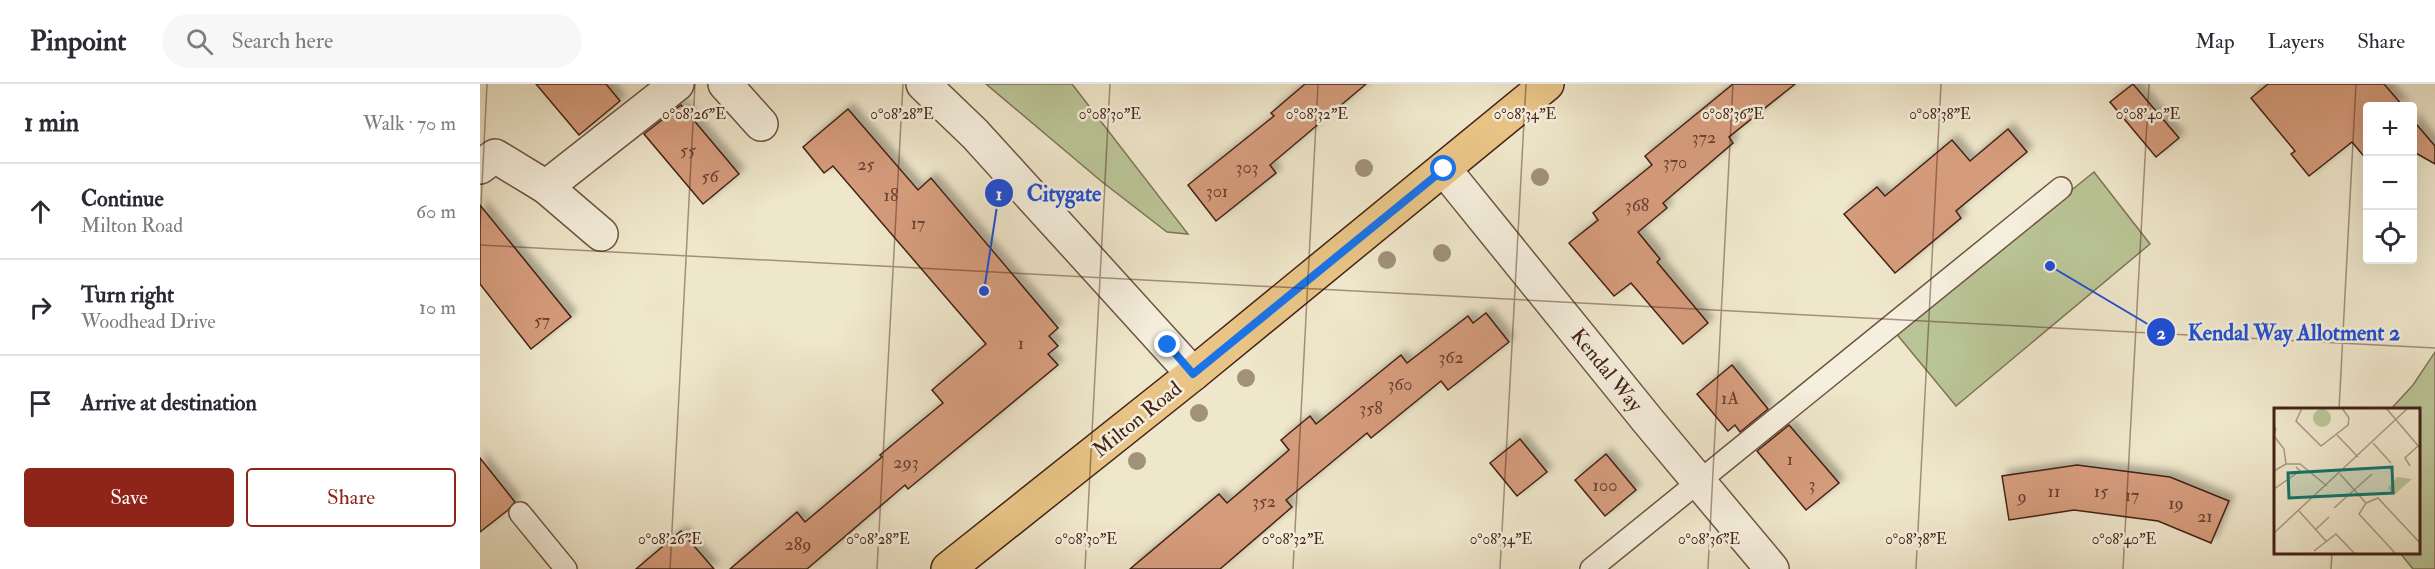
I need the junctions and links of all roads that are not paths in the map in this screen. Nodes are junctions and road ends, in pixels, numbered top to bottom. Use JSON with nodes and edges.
{"nodes":[{"id":1,"x":677,"y":84,"type":"edge"},
{"id":2,"x":725,"y":84,"type":"edge"},
{"id":3,"x":923,"y":84,"type":"edge"},
{"id":4,"x":1547,"y":84,"type":"edge"},
{"id":5,"x":761,"y":124,"type":"dead end"},
{"id":6,"x":485,"y":153,"type":"edge"},
{"id":7,"x":1444,"y":169,"type":"junction"},
{"id":8,"x":546,"y":187,"type":"junction"},
{"id":9,"x":2061,"y":188,"type":"dead end"},
{"id":10,"x":602,"y":234,"type":"dead end"},
{"id":11,"x":1193,"y":374,"type":"junction"},
{"id":12,"x":1699,"y":482,"type":"junction"},
{"id":13,"x":519,"y":513,"type":"dead end"},
{"id":14,"x":566,"y":569,"type":"edge"},
{"id":15,"x":948,"y":569,"type":"edge"},
{"id":16,"x":1591,"y":569,"type":"edge"},
{"id":17,"x":1772,"y":569,"type":"edge"}],
"edges":[{"from":1,"to":8,"type":"street"},
{"from":2,"to":5,"type":"street"},
{"from":3,"to":11,"type":"street"},
{"from":4,"to":7,"type":"main road","name":"Milton Road"},
{"from":6,"to":8,"type":"street"},
{"from":7,"to":11,"type":"main road","name":"Milton Road"},
{"from":7,"to":12,"type":"street","name":"Kendal Way"},
{"from":8,"to":10,"type":"street"},
{"from":9,"to":12,"type":"lane"},
{"from":11,"to":15,"type":"main road","name":"Milton Road"},
{"from":12,"to":16,"type":"lane"},
{"from":12,"to":17,"type":"street","name":"Kendal Way"},
{"from":13,"to":14,"type":"lane"}]}
